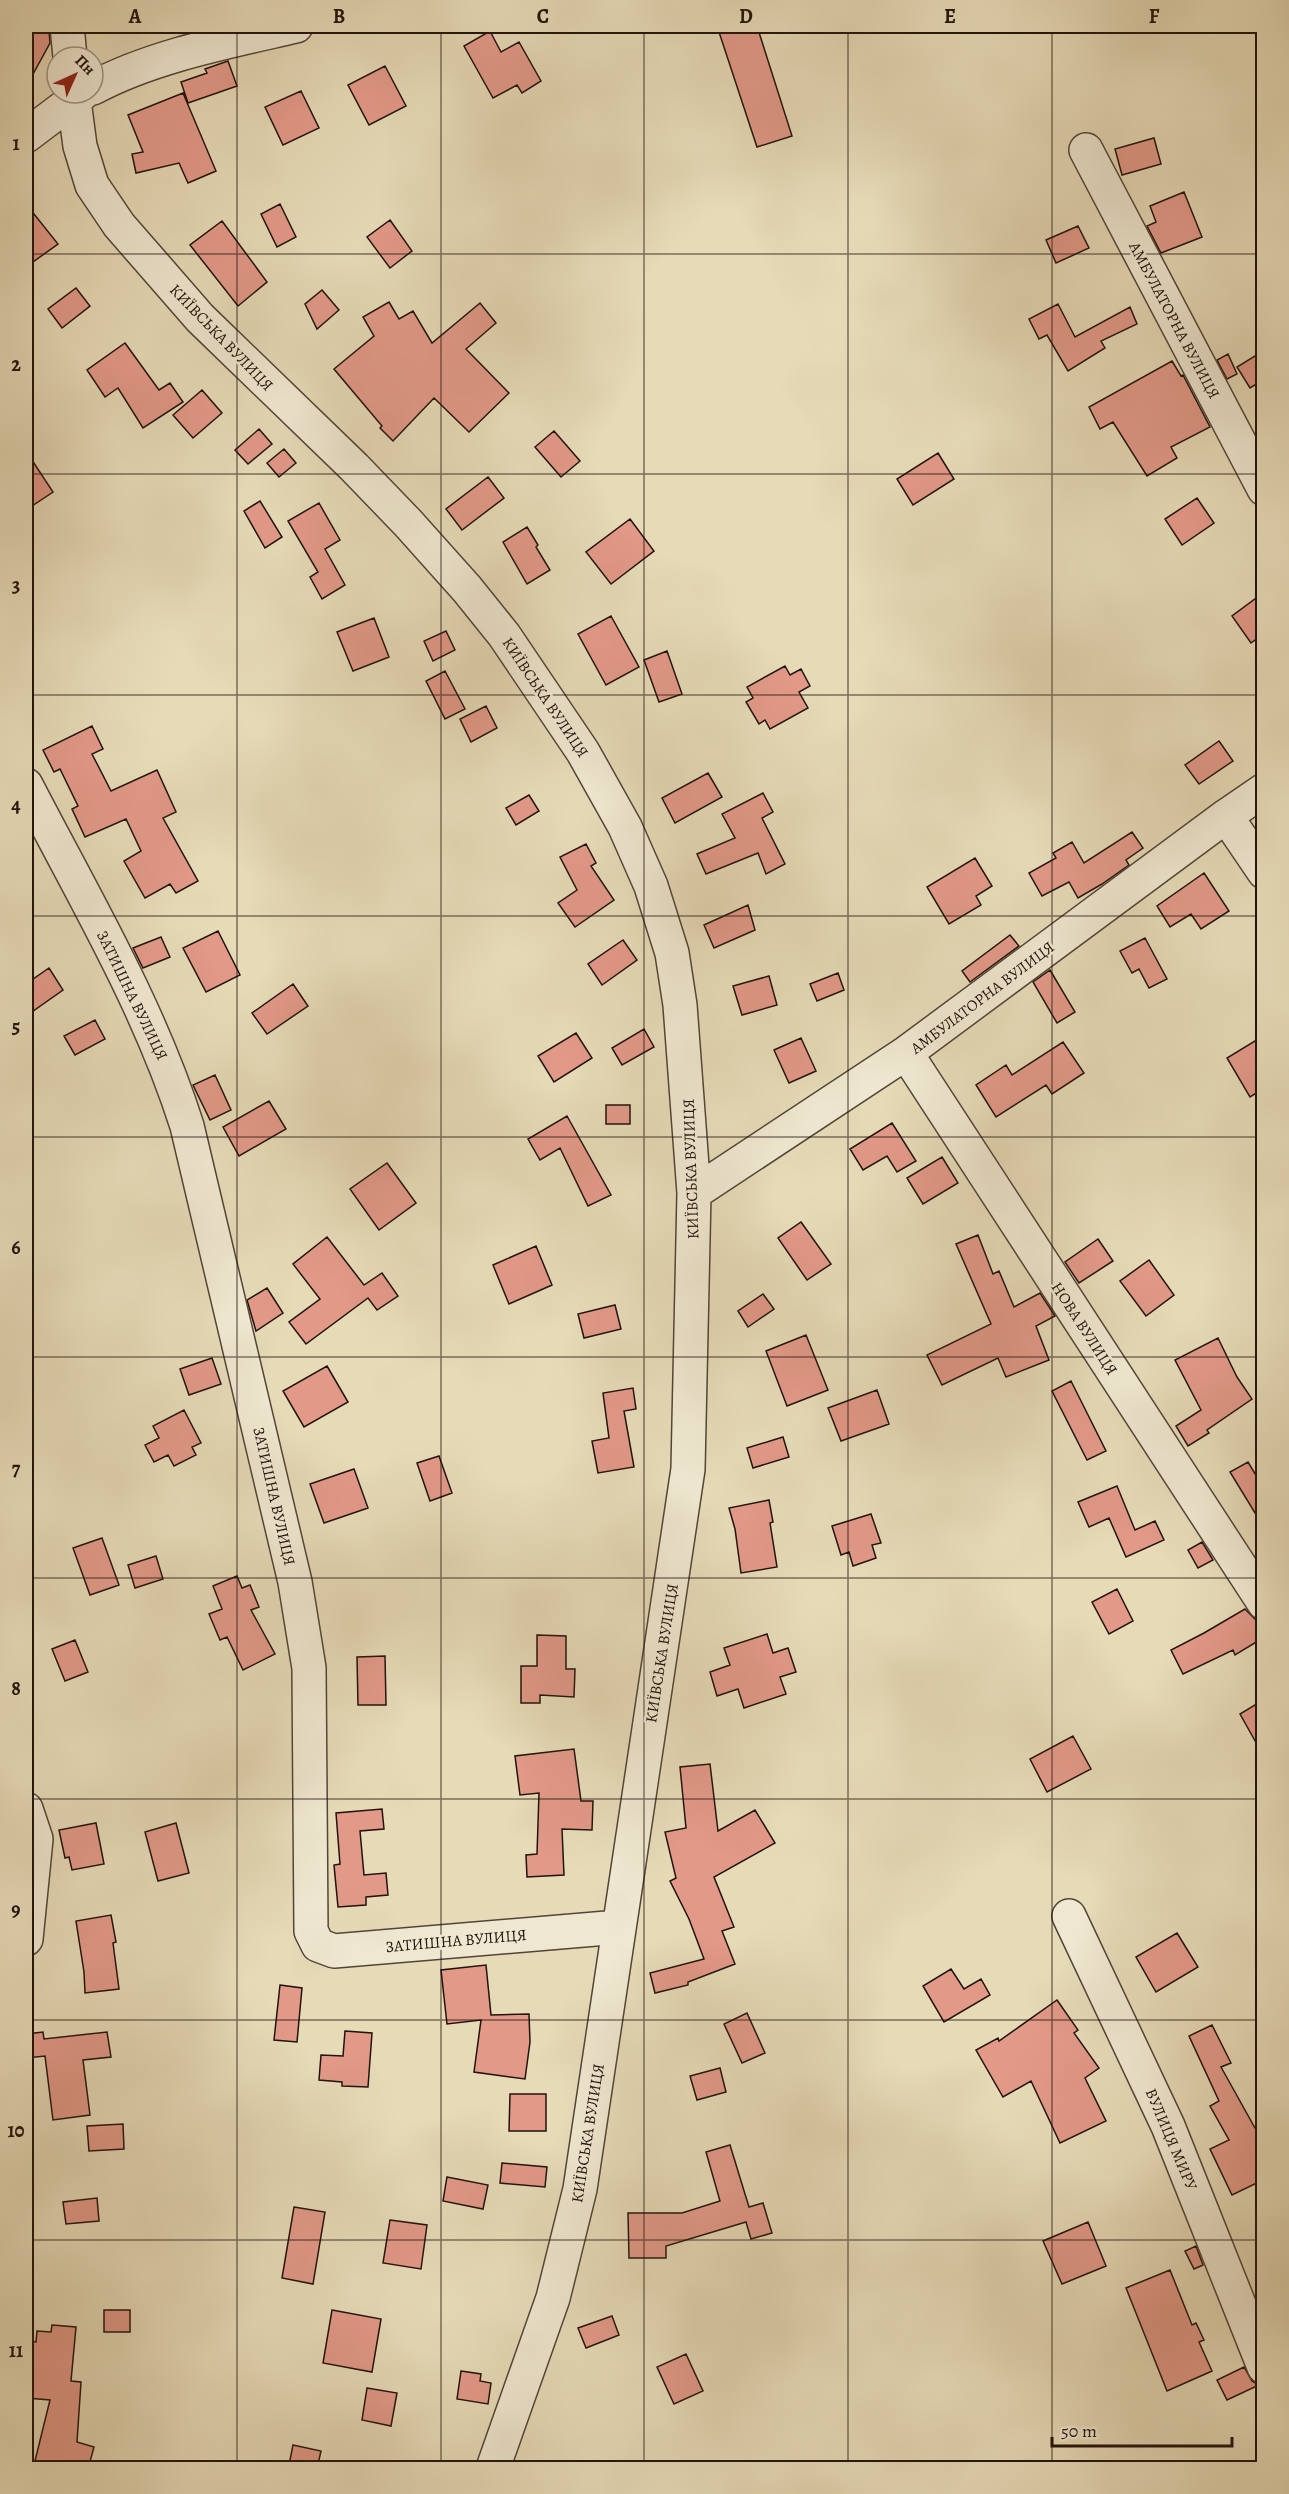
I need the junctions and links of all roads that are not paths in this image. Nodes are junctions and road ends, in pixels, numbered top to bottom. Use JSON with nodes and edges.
{"nodes":[{"id":1,"x":67,"y":26,"type":"edge"},
{"id":2,"x":296,"y":26,"type":"edge"},
{"id":3,"x":69,"y":45,"type":"edge"},
{"id":4,"x":105,"y":81,"type":"edge"},
{"id":5,"x":65,"y":105,"type":"edge"},
{"id":6,"x":80,"y":105,"type":"edge"},
{"id":7,"x":26,"y":136,"type":"edge"},
{"id":8,"x":1086,"y":150,"type":"dead end"},
{"id":9,"x":1263,"y":489,"type":"edge"},
{"id":10,"x":26,"y":785,"type":"edge"},
{"id":11,"x":1263,"y":790,"type":"edge"},
{"id":12,"x":1226,"y":816,"type":"junction"},
{"id":13,"x":1263,"y":872,"type":"edge"},
{"id":14,"x":906,"y":1053,"type":"junction"},
{"id":15,"x":694,"y":1193,"type":"junction"},
{"id":16,"x":1263,"y":1603,"type":"edge"},
{"id":17,"x":26,"y":1809,"type":"edge"},
{"id":18,"x":1069,"y":1916,"type":"dead end"},
{"id":19,"x":619,"y":1927,"type":"junction"},
{"id":20,"x":26,"y":1939,"type":"edge"},
{"id":21,"x":1263,"y":2367,"type":"edge"},
{"id":22,"x":494,"y":2469,"type":"edge"}],
"edges":[{"from":1,"to":3,"type":"street"},
{"from":2,"to":4,"type":"street"},
{"from":5,"to":7,"type":"street"},
{"from":6,"to":15,"type":"street","name":"КИЇВСЬКА ВУЛИЦЯ"},
{"from":8,"to":9,"type":"street","name":"АМБУЛАТОРНА ВУЛИЦЯ"},
{"from":10,"to":19,"type":"street","name":"ЗАТИШНА ВУЛИЦЯ"},
{"from":11,"to":12,"type":"street","name":"АМБУЛАТОРНА ВУЛИЦЯ"},
{"from":12,"to":13,"type":"street"},
{"from":12,"to":14,"type":"street","name":"АМБУЛАТОРНА ВУЛИЦЯ"},
{"from":14,"to":15,"type":"street","name":"АМБУЛАТОРНА ВУЛИЦЯ"},
{"from":14,"to":16,"type":"street","name":"НОВА ВУЛИЦЯ"},
{"from":15,"to":19,"type":"street","name":"КИЇВСЬКА ВУЛИЦЯ"},
{"from":17,"to":20,"type":"street"},
{"from":18,"to":21,"type":"street","name":"ВУЛИЦЯ МИРУ"},
{"from":19,"to":22,"type":"street","name":"КИЇВСЬКА ВУЛИЦЯ"}]}
